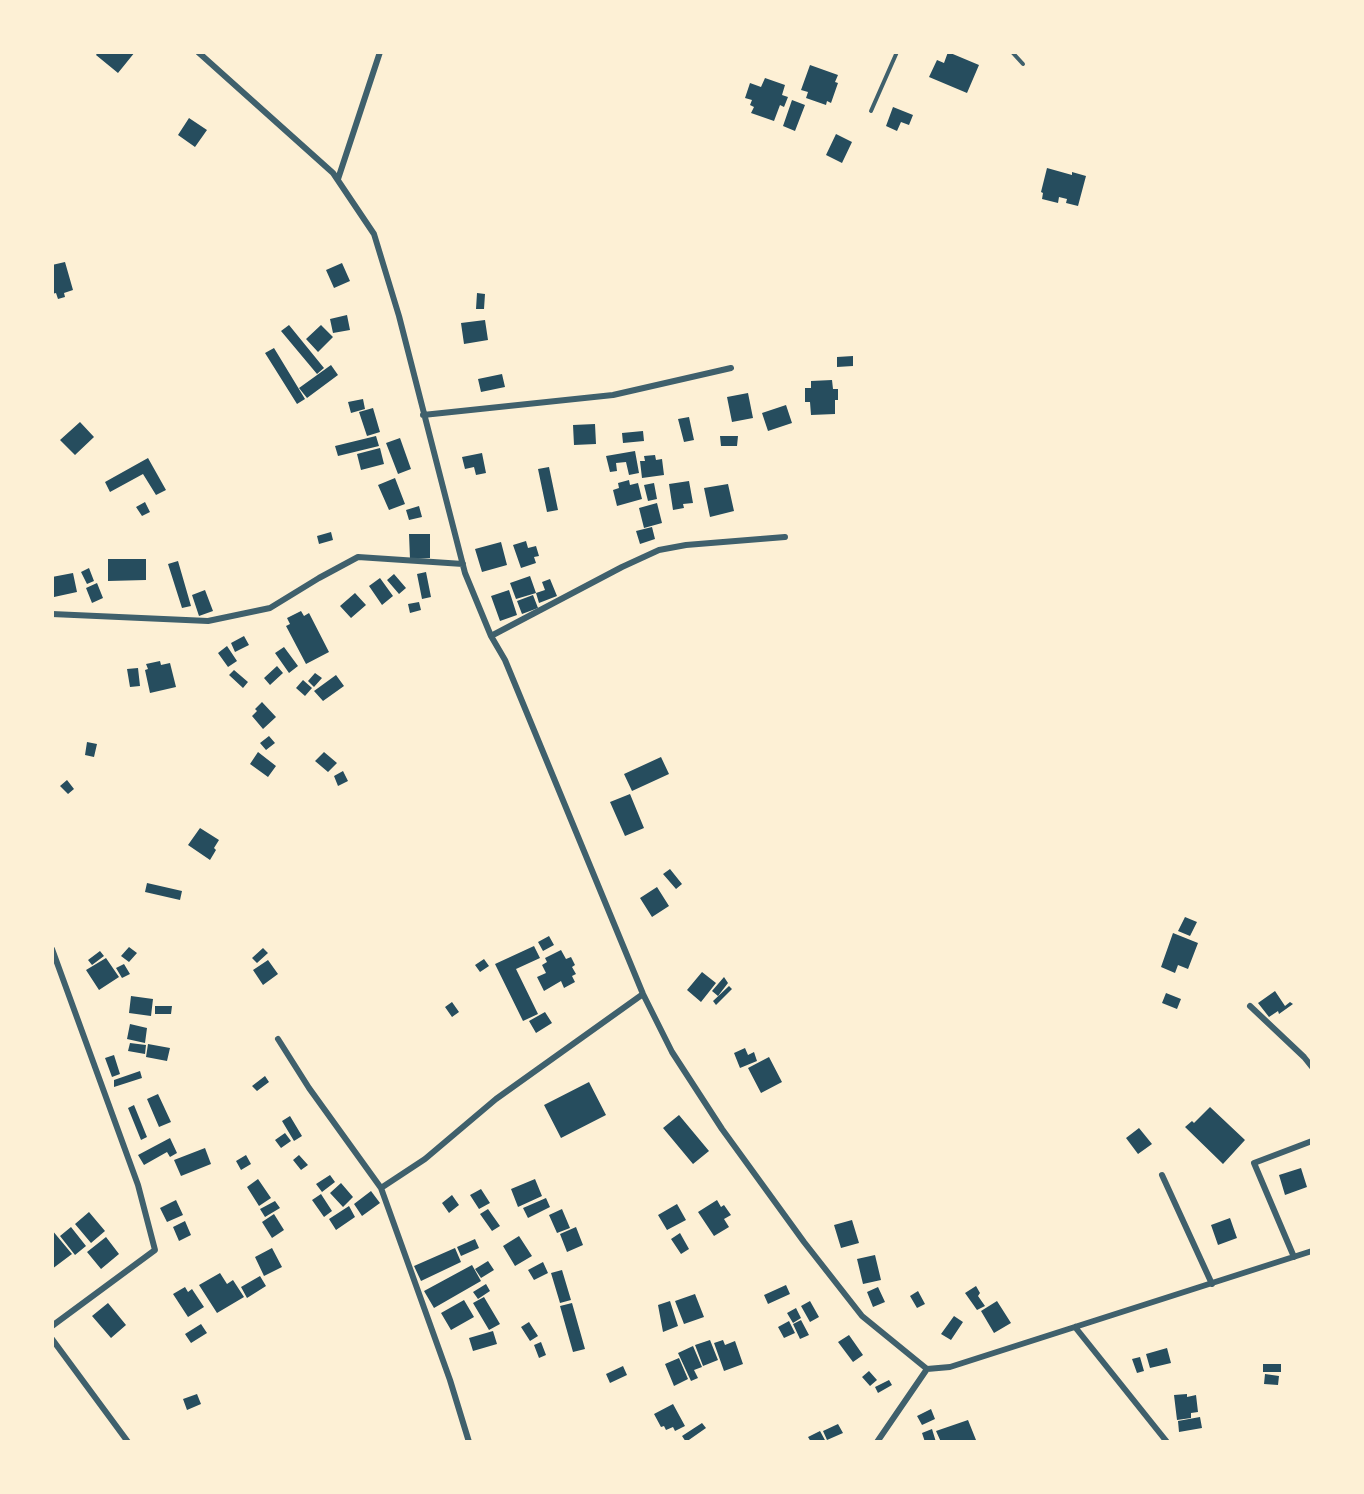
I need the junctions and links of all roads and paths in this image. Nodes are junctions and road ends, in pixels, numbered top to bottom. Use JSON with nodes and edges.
{"nodes":[{"id":1,"x":198,"y":52,"type":"edge"},
{"id":2,"x":380,"y":52,"type":"edge"},
{"id":3,"x":897,"y":52,"type":"edge"},
{"id":4,"x":1012,"y":52,"type":"edge"},
{"id":5,"x":1023,"y":64,"type":"dead end"},
{"id":6,"x":871,"y":111,"type":"dead end"},
{"id":7,"x":338,"y":179,"type":"junction"},
{"id":8,"x":731,"y":368,"type":"dead end"},
{"id":9,"x":423,"y":415,"type":"junction"},
{"id":10,"x":785,"y":537,"type":"dead end"},
{"id":11,"x":463,"y":564,"type":"junction"},
{"id":12,"x":52,"y":614,"type":"edge"},
{"id":13,"x":491,"y":636,"type":"junction"},
{"id":14,"x":52,"y":949,"type":"edge"},
{"id":15,"x":643,"y":994,"type":"junction"},
{"id":16,"x":1250,"y":1006,"type":"dead end"},
{"id":17,"x":278,"y":1039,"type":"dead end"},
{"id":18,"x":1311,"y":1066,"type":"edge"},
{"id":19,"x":1311,"y":1141,"type":"edge"},
{"id":20,"x":1162,"y":1175,"type":"dead end"},
{"id":21,"x":381,"y":1188,"type":"junction"},
{"id":22,"x":1311,"y":1251,"type":"edge"},
{"id":23,"x":1294,"y":1257,"type":"junction"},
{"id":24,"x":1212,"y":1284,"type":"junction"},
{"id":25,"x":52,"y":1326,"type":"edge"},
{"id":26,"x":1075,"y":1327,"type":"junction"},
{"id":27,"x":52,"y":1339,"type":"edge"},
{"id":28,"x":927,"y":1369,"type":"junction"},
{"id":29,"x":128,"y":1442,"type":"edge"},
{"id":30,"x":469,"y":1442,"type":"edge"},
{"id":31,"x":877,"y":1442,"type":"edge"},
{"id":32,"x":1167,"y":1442,"type":"edge"}],
"edges":[{"from":1,"to":7,"type":"street"},
{"from":2,"to":7,"type":"street"},
{"from":3,"to":6,"type":"lane"},
{"from":4,"to":5,"type":"lane"},
{"from":7,"to":9,"type":"street"},
{"from":8,"to":9,"type":"street"},
{"from":9,"to":11,"type":"street"},
{"from":10,"to":13,"type":"street"},
{"from":11,"to":12,"type":"street"},
{"from":11,"to":13,"type":"street"},
{"from":13,"to":15,"type":"street"},
{"from":14,"to":25,"type":"street"},
{"from":15,"to":21,"type":"street"},
{"from":15,"to":28,"type":"street"},
{"from":16,"to":18,"type":"street"},
{"from":17,"to":21,"type":"street"},
{"from":19,"to":23,"type":"street"},
{"from":20,"to":24,"type":"street"},
{"from":21,"to":30,"type":"street"},
{"from":22,"to":23,"type":"street"},
{"from":23,"to":24,"type":"street"},
{"from":24,"to":26,"type":"street"},
{"from":26,"to":28,"type":"street"},
{"from":26,"to":32,"type":"street"},
{"from":27,"to":29,"type":"street"},
{"from":28,"to":31,"type":"street"}]}
